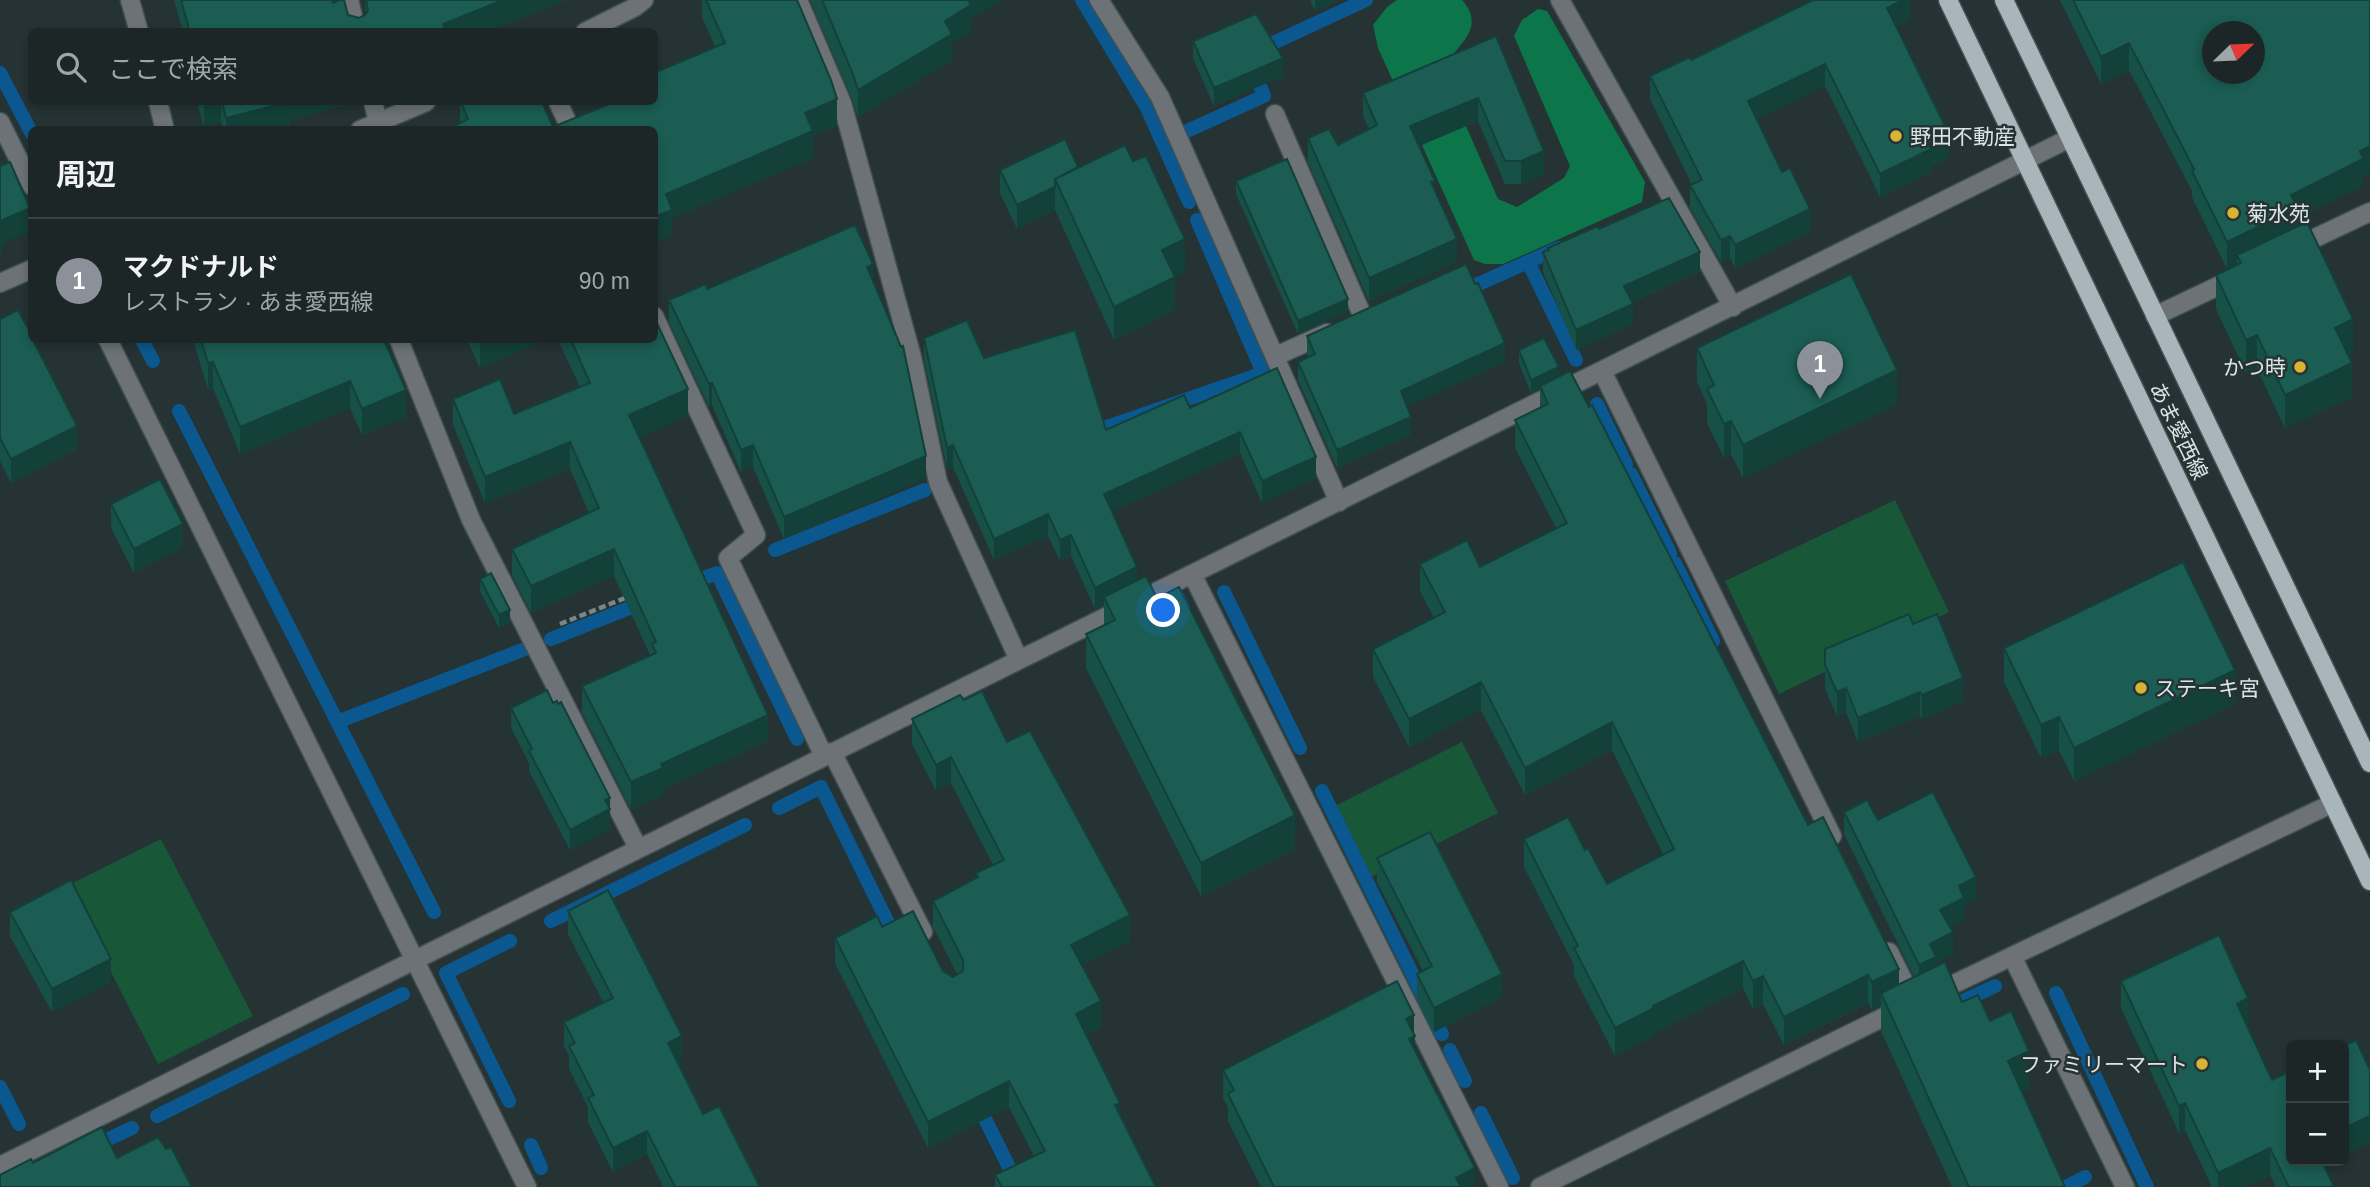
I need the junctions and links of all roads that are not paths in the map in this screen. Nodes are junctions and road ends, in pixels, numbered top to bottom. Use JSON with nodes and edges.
{"nodes":[{"id":1,"x":130,"y":0,"type":"edge"},
{"id":2,"x":349,"y":0,"type":"edge"},
{"id":3,"x":798,"y":0,"type":"edge"},
{"id":4,"x":1099,"y":0,"type":"edge"},
{"id":5,"x":1560,"y":0,"type":"edge"},
{"id":6,"x":1948,"y":0,"type":"edge"},
{"id":7,"x":2004,"y":0,"type":"edge"},
{"id":8,"x":637,"y":2,"type":"edge"},
{"id":9,"x":138,"y":28,"type":"edge"},
{"id":10,"x":356,"y":28,"type":"edge"},
{"id":11,"x":592,"y":28,"type":"edge"},
{"id":12,"x":159,"y":105,"type":"edge"},
{"id":13,"x":374,"y":105,"type":"edge"},
{"id":14,"x":419,"y":105,"type":"edge"},
{"id":15,"x":559,"y":105,"type":"edge"},
{"id":16,"x":1275,"y":114,"type":"dead end"},
{"id":17,"x":0,"y":122,"type":"edge"},
{"id":18,"x":378,"y":122,"type":"junction"},
{"id":19,"x":164,"y":126,"type":"edge"},
{"id":20,"x":369,"y":126,"type":"edge"},
{"id":21,"x":568,"y":126,"type":"edge"},
{"id":22,"x":2070,"y":138,"type":"junction"},
{"id":23,"x":2026,"y":162,"type":"junction"},
{"id":24,"x":28,"y":178,"type":"edge"},
{"id":25,"x":2370,"y":212,"type":"edge"},
{"id":26,"x":2273,"y":259,"type":"edge"},
{"id":27,"x":28,"y":271,"type":"edge"},
{"id":28,"x":2249,"y":271,"type":"edge"},
{"id":29,"x":0,"y":283,"type":"edge"},
{"id":30,"x":1733,"y":307,"type":"junction"},
{"id":31,"x":2155,"y":316,"type":"junction"},
{"id":32,"x":658,"y":325,"type":"edge"},
{"id":33,"x":109,"y":343,"type":"edge"},
{"id":34,"x":400,"y":343,"type":"edge"},
{"id":35,"x":1276,"y":356,"type":"junction"},
{"id":36,"x":1602,"y":371,"type":"junction"},
{"id":37,"x":1339,"y":502,"type":"junction"},
{"id":38,"x":1192,"y":574,"type":"junction"},
{"id":39,"x":1019,"y":660,"type":"junction"},
{"id":40,"x":828,"y":754,"type":"junction"},
{"id":41,"x":2370,"y":763,"type":"edge"},
{"id":42,"x":2333,"y":803,"type":"junction"},
{"id":43,"x":638,"y":848,"type":"junction"},
{"id":44,"x":1841,"y":854,"type":"edge"},
{"id":45,"x":2370,"y":881,"type":"edge"},
{"id":46,"x":1884,"y":940,"type":"edge"},
{"id":47,"x":929,"y":943,"type":"edge"},
{"id":48,"x":2012,"y":956,"type":"junction"},
{"id":49,"x":414,"y":959,"type":"junction"},
{"id":50,"x":1914,"y":1002,"type":"junction"},
{"id":51,"x":0,"y":1166,"type":"edge"},
{"id":52,"x":527,"y":1187,"type":"edge"},
{"id":53,"x":1499,"y":1187,"type":"edge"},
{"id":54,"x":1540,"y":1187,"type":"edge"},
{"id":55,"x":2125,"y":1187,"type":"edge"}],
"edges":[{"from":1,"to":9,"type":"street"},
{"from":2,"to":10,"type":"street"},
{"from":3,"to":39,"type":"street"},
{"from":4,"to":35,"type":"street"},
{"from":5,"to":30,"type":"street"},
{"from":6,"to":23,"type":"main road","name":"あま愛西線"},
{"from":7,"to":22,"type":"main road","name":"あま愛西線"},
{"from":8,"to":11,"type":"street"},
{"from":12,"to":19,"type":"street"},
{"from":13,"to":18,"type":"street"},
{"from":14,"to":18,"type":"street"},
{"from":15,"to":21,"type":"street"},
{"from":16,"to":35,"type":"street"},
{"from":17,"to":24,"type":"street"},
{"from":18,"to":20,"type":"street"},
{"from":22,"to":23,"type":"street"},
{"from":22,"to":31,"type":"main road","name":"あま愛西線"},
{"from":23,"to":30,"type":"street"},
{"from":23,"to":42,"type":"main road","name":"あま愛西線"},
{"from":25,"to":26,"type":"street"},
{"from":27,"to":29,"type":"street"},
{"from":28,"to":31,"type":"street"},
{"from":30,"to":36,"type":"street"},
{"from":31,"to":41,"type":"main road","name":"あま愛西線"},
{"from":32,"to":40,"type":"street"},
{"from":33,"to":49,"type":"street"},
{"from":34,"to":43,"type":"street"},
{"from":35,"to":37,"type":"street"},
{"from":36,"to":37,"type":"street"},
{"from":36,"to":44,"type":"street"},
{"from":37,"to":38,"type":"street"},
{"from":38,"to":39,"type":"street"},
{"from":38,"to":53,"type":"street"},
{"from":39,"to":40,"type":"street"},
{"from":40,"to":43,"type":"street"},
{"from":40,"to":47,"type":"street"},
{"from":42,"to":45,"type":"main road","name":"あま愛西線"},
{"from":42,"to":48,"type":"street"},
{"from":43,"to":49,"type":"street"},
{"from":46,"to":50,"type":"street"},
{"from":48,"to":50,"type":"street"},
{"from":48,"to":55,"type":"street"},
{"from":49,"to":51,"type":"street"},
{"from":49,"to":52,"type":"street"},
{"from":50,"to":54,"type":"street"}]}
